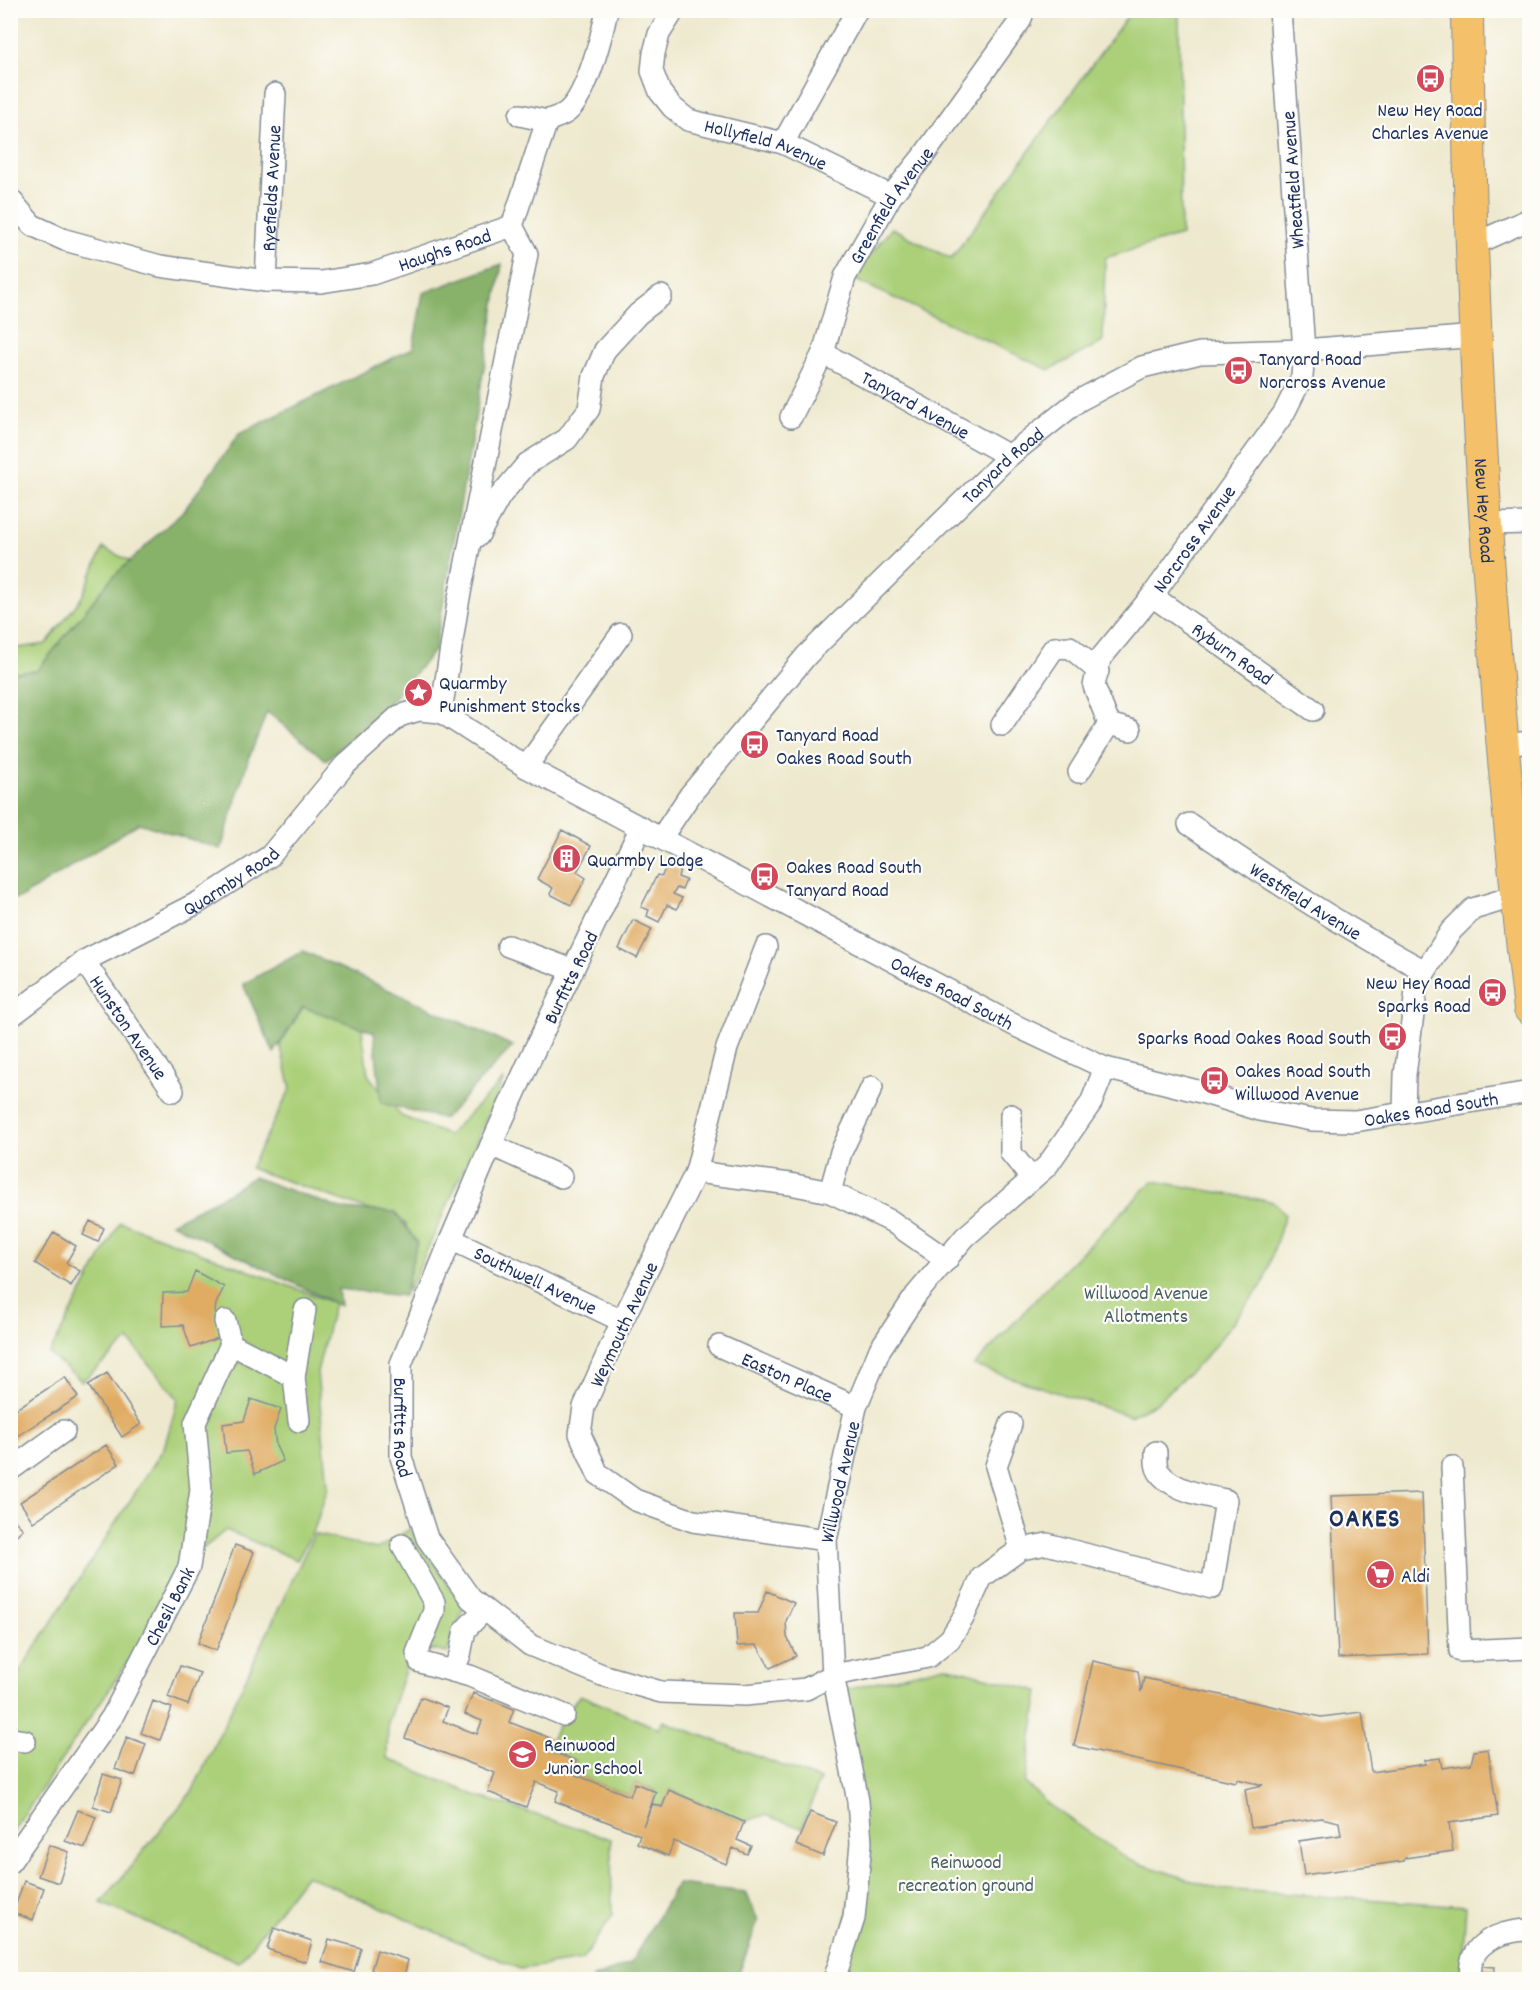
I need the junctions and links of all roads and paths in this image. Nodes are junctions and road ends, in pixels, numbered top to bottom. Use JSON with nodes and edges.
{"nodes":[{"id":1,"x":607,"y":10,"type":"edge"},
{"id":2,"x":674,"y":10,"type":"edge"},
{"id":3,"x":857,"y":10,"type":"edge"},
{"id":4,"x":1024,"y":10,"type":"edge"},
{"id":5,"x":1280,"y":10,"type":"edge"},
{"id":6,"x":1467,"y":10,"type":"edge"},
{"id":7,"x":275,"y":94,"type":"dead end"},
{"id":8,"x":520,"y":115,"type":"dead end"},
{"id":9,"x":547,"y":121,"type":"junction"},
{"id":10,"x":783,"y":143,"type":"junction"},
{"id":11,"x":891,"y":196,"type":"junction"},
{"id":12,"x":10,"y":199,"type":"edge"},
{"id":13,"x":1530,"y":219,"type":"edge"},
{"id":14,"x":512,"y":226,"type":"junction"},
{"id":15,"x":1472,"y":245,"type":"junction"},
{"id":16,"x":266,"y":281,"type":"junction"},
{"id":17,"x":661,"y":296,"type":"dead end"},
{"id":18,"x":1476,"y":336,"type":"junction"},
{"id":19,"x":1304,"y":350,"type":"junction"},
{"id":20,"x":823,"y":353,"type":"junction"},
{"id":21,"x":790,"y":417,"type":"dead end"},
{"id":22,"x":1009,"y":456,"type":"junction"},
{"id":23,"x":1530,"y":523,"type":"edge"},
{"id":24,"x":1486,"y":524,"type":"junction"},
{"id":25,"x":1152,"y":596,"type":"junction"},
{"id":26,"x":458,"y":603,"type":"junction"},
{"id":27,"x":621,"y":634,"type":"dead end"},
{"id":28,"x":1098,"y":671,"type":"junction"},
{"id":29,"x":419,"y":710,"type":"joint"},
{"id":30,"x":1313,"y":710,"type":"dead end"},
{"id":31,"x":441,"y":712,"type":"junction"},
{"id":32,"x":1109,"y":724,"type":"junction"},
{"id":33,"x":1002,"y":725,"type":"dead end"},
{"id":34,"x":1130,"y":730,"type":"dead end"},
{"id":35,"x":1517,"y":743,"type":"edge"},
{"id":36,"x":526,"y":767,"type":"junction"},
{"id":37,"x":1078,"y":772,"type":"dead end"},
{"id":38,"x":1189,"y":824,"type":"dead end"},
{"id":39,"x":641,"y":827,"type":"junction"},
{"id":40,"x":661,"y":838,"type":"junction"},
{"id":41,"x":1522,"y":865,"type":"edge"},
{"id":42,"x":1516,"y":896,"type":"junction"},
{"id":43,"x":508,"y":946,"type":"dead end"},
{"id":44,"x":766,"y":947,"type":"dead end"},
{"id":45,"x":84,"y":961,"type":"junction"},
{"id":46,"x":573,"y":970,"type":"junction"},
{"id":47,"x":1425,"y":971,"type":"junction"},
{"id":48,"x":1530,"y":1009,"type":"edge"},
{"id":49,"x":10,"y":1017,"type":"edge"},
{"id":50,"x":1105,"y":1068,"type":"junction"},
{"id":51,"x":872,"y":1087,"type":"dead end"},
{"id":52,"x":173,"y":1091,"type":"dead end"},
{"id":53,"x":1530,"y":1092,"type":"edge"},
{"id":54,"x":1404,"y":1113,"type":"junction"},
{"id":55,"x":1011,"y":1114,"type":"dead end"},
{"id":56,"x":491,"y":1145,"type":"junction"},
{"id":57,"x":696,"y":1172,"type":"junction"},
{"id":58,"x":561,"y":1177,"type":"dead end"},
{"id":59,"x":1032,"y":1179,"type":"junction"},
{"id":60,"x":830,"y":1192,"type":"junction"},
{"id":61,"x":451,"y":1239,"type":"junction"},
{"id":62,"x":947,"y":1260,"type":"junction"},
{"id":63,"x":305,"y":1310,"type":"dead end"},
{"id":64,"x":225,"y":1321,"type":"dead end"},
{"id":65,"x":622,"y":1322,"type":"junction"},
{"id":66,"x":231,"y":1344,"type":"junction"},
{"id":67,"x":719,"y":1346,"type":"dead end"},
{"id":68,"x":294,"y":1377,"type":"junction"},
{"id":69,"x":856,"y":1407,"type":"junction"},
{"id":70,"x":299,"y":1421,"type":"dead end"},
{"id":71,"x":1011,"y":1424,"type":"dead end"},
{"id":72,"x":64,"y":1431,"type":"dead end"},
{"id":73,"x":1156,"y":1452,"type":"dead end"},
{"id":74,"x":1452,"y":1467,"type":"dead end"},
{"id":75,"x":10,"y":1470,"type":"edge"},
{"id":76,"x":826,"y":1540,"type":"junction"},
{"id":77,"x":402,"y":1545,"type":"dead end"},
{"id":78,"x":1021,"y":1549,"type":"junction"},
{"id":79,"x":484,"y":1610,"type":"junction"},
{"id":80,"x":1530,"y":1648,"type":"edge"},
{"id":81,"x":453,"y":1671,"type":"junction"},
{"id":82,"x":833,"y":1675,"type":"junction"},
{"id":83,"x":564,"y":1715,"type":"dead end"},
{"id":84,"x":10,"y":1862,"type":"edge"},
{"id":85,"x":1530,"y":1930,"type":"edge"},
{"id":86,"x":834,"y":1980,"type":"edge"},
{"id":87,"x":1470,"y":1980,"type":"edge"}],
"edges":[{"from":1,"to":9,"type":"street"},
{"from":2,"to":10,"type":"street","name":"Hollyfield Avenue"},
{"from":3,"to":10,"type":"street"},
{"from":4,"to":11,"type":"street","name":"Greenfield Avenue"},
{"from":5,"to":19,"type":"street","name":"Wheatfield Avenue"},
{"from":6,"to":15,"type":"highway","name":"New Hey Road"},
{"from":7,"to":16,"type":"street","name":"Ryefields Avenue"},
{"from":8,"to":9,"type":"street"},
{"from":9,"to":14,"type":"street"},
{"from":10,"to":11,"type":"street","name":"Hollyfield Avenue"},
{"from":11,"to":20,"type":"street","name":"Greenfield Avenue"},
{"from":12,"to":16,"type":"street","name":"Haughs Road"},
{"from":13,"to":15,"type":"street"},
{"from":14,"to":16,"type":"street","name":"Haughs Road"},
{"from":14,"to":26,"type":"street","name":"Haughs Road"},
{"from":15,"to":18,"type":"highway","name":"New Hey Road"},
{"from":17,"to":26,"type":"street","name":"Haughs Road"},
{"from":18,"to":19,"type":"street","name":"Tanyard Road"},
{"from":18,"to":24,"type":"highway","name":"New Hey Road"},
{"from":19,"to":22,"type":"street","name":"Tanyard Road"},
{"from":19,"to":25,"type":"street","name":"Norcross Avenue"},
{"from":20,"to":21,"type":"street","name":"Greenfield Avenue"},
{"from":20,"to":22,"type":"street","name":"Tanyard Avenue"},
{"from":22,"to":40,"type":"street","name":"Tanyard Road"},
{"from":23,"to":24,"type":"street"},
{"from":24,"to":35,"type":"highway","name":"New Hey Road"},
{"from":25,"to":28,"type":"street","name":"Norcross Avenue"},
{"from":25,"to":30,"type":"street","name":"Ryburn Road"},
{"from":26,"to":31,"type":"street","name":"Haughs Road"},
{"from":27,"to":36,"type":"street"},
{"from":28,"to":32,"type":"street"},
{"from":28,"to":33,"type":"street"},
{"from":29,"to":31,"type":"street","name":"Oakes Road South"},
{"from":29,"to":45,"type":"street","name":"Quarmby Road"},
{"from":31,"to":36,"type":"street","name":"Oakes Road South"},
{"from":32,"to":34,"type":"street"},
{"from":32,"to":37,"type":"street"},
{"from":35,"to":41,"type":"highway","name":"New Hey Road"},
{"from":36,"to":39,"type":"street","name":"Oakes Road South"},
{"from":38,"to":47,"type":"street","name":"Westfield Avenue"},
{"from":39,"to":40,"type":"street","name":"Oakes Road South"},
{"from":39,"to":46,"type":"street","name":"Burfitts Road"},
{"from":40,"to":50,"type":"street","name":"Oakes Road South"},
{"from":41,"to":42,"type":"highway","name":"New Hey Road"},
{"from":42,"to":47,"type":"street"},
{"from":42,"to":48,"type":"highway","name":"New Hey Road"},
{"from":43,"to":46,"type":"street"},
{"from":44,"to":57,"type":"street","name":"Weymouth Avenue"},
{"from":45,"to":49,"type":"street","name":"Quarmby Road"},
{"from":45,"to":52,"type":"street","name":"Hunston Avenue"},
{"from":46,"to":56,"type":"street","name":"Burfitts Road"},
{"from":47,"to":54,"type":"street"},
{"from":50,"to":54,"type":"street","name":"Oakes Road South"},
{"from":50,"to":59,"type":"street","name":"Willwood Avenue"},
{"from":51,"to":60,"type":"street"},
{"from":53,"to":54,"type":"street","name":"Oakes Road South"},
{"from":55,"to":59,"type":"street"},
{"from":56,"to":58,"type":"street"},
{"from":56,"to":61,"type":"street","name":"Burfitts Road"},
{"from":57,"to":60,"type":"street"},
{"from":57,"to":65,"type":"street","name":"Weymouth Avenue"},
{"from":59,"to":62,"type":"street","name":"Willwood Avenue"},
{"from":60,"to":62,"type":"street"},
{"from":61,"to":65,"type":"street","name":"Southwell Avenue"},
{"from":61,"to":79,"type":"street","name":"Burfitts Road"},
{"from":62,"to":69,"type":"street","name":"Willwood Avenue"},
{"from":63,"to":68,"type":"street"},
{"from":64,"to":66,"type":"street"},
{"from":65,"to":76,"type":"street","name":"Weymouth Avenue"},
{"from":66,"to":68,"type":"street"},
{"from":66,"to":84,"type":"street","name":"Chesil Bank"},
{"from":67,"to":69,"type":"street","name":"Easton Place"},
{"from":68,"to":70,"type":"street"},
{"from":69,"to":76,"type":"street","name":"Willwood Avenue"},
{"from":71,"to":78,"type":"street"},
{"from":72,"to":75,"type":"street"},
{"from":73,"to":78,"type":"street"},
{"from":74,"to":80,"type":"street"},
{"from":76,"to":82,"type":"street","name":"Willwood Avenue"},
{"from":77,"to":81,"type":"street"},
{"from":78,"to":82,"type":"street","name":"Burfitts Road"},
{"from":79,"to":81,"type":"street"},
{"from":79,"to":82,"type":"street","name":"Burfitts Road"},
{"from":81,"to":83,"type":"street"},
{"from":82,"to":86,"type":"street","name":"Willwood Avenue"},
{"from":85,"to":87,"type":"street"}]}
